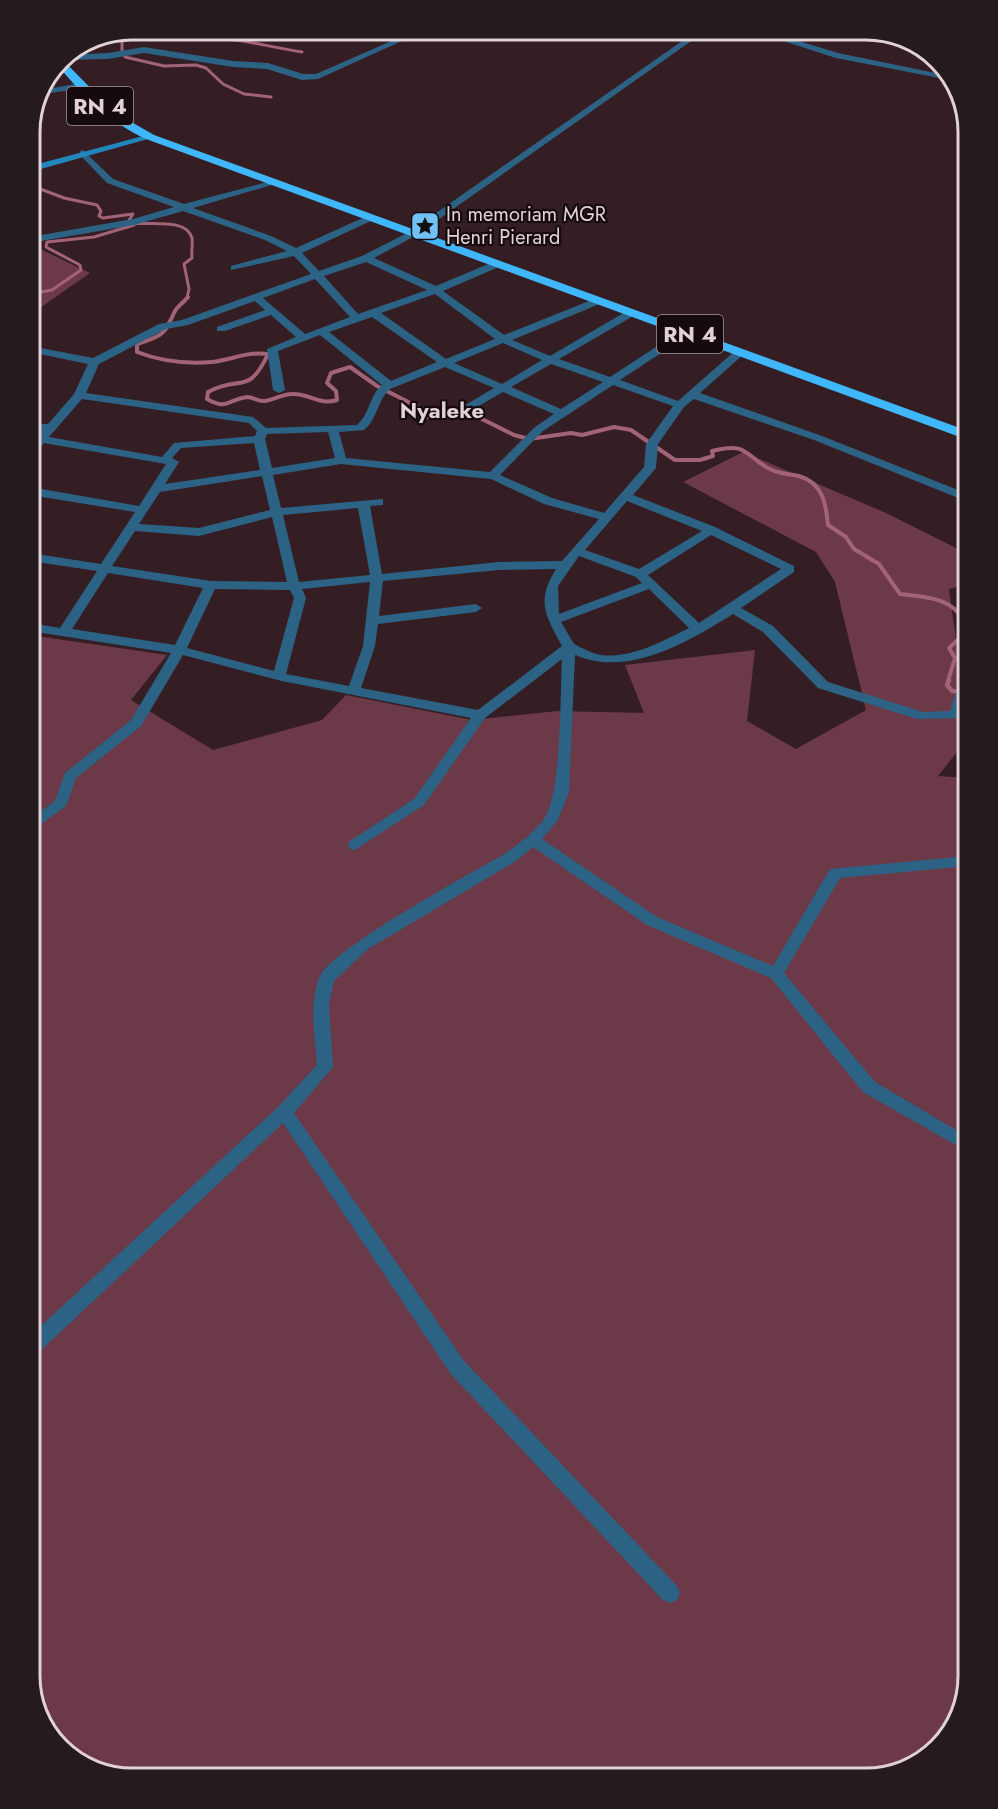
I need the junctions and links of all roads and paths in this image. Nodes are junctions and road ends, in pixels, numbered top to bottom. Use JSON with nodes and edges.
{"nodes":[{"id":1,"x":399,"y":40,"type":"edge"},
{"id":2,"x":688,"y":41,"type":"edge"},
{"id":3,"x":783,"y":41,"type":"edge"},
{"id":4,"x":80,"y":57,"type":"edge"},
{"id":5,"x":66,"y":69,"type":"edge"},
{"id":6,"x":938,"y":76,"type":"edge"},
{"id":7,"x":81,"y":86,"type":"junction"},
{"id":8,"x":51,"y":91,"type":"edge"},
{"id":9,"x":150,"y":137,"type":"junction"},
{"id":10,"x":83,"y":153,"type":"junction"},
{"id":11,"x":41,"y":166,"type":"edge"},
{"id":12,"x":272,"y":182,"type":"junction"},
{"id":13,"x":189,"y":208,"type":"junction"},
{"id":14,"x":370,"y":218,"type":"junction"},
{"id":15,"x":412,"y":234,"type":"junction"},
{"id":16,"x":41,"y":238,"type":"edge"},
{"id":17,"x":296,"y":252,"type":"junction"},
{"id":18,"x":366,"y":258,"type":"junction"},
{"id":19,"x":497,"y":264,"type":"junction"},
{"id":20,"x":235,"y":268,"type":"dead end"},
{"id":21,"x":317,"y":276,"type":"junction"},
{"id":22,"x":436,"y":290,"type":"junction"},
{"id":23,"x":256,"y":297,"type":"junction"},
{"id":24,"x":598,"y":301,"type":"junction"},
{"id":25,"x":272,"y":311,"type":"junction"},
{"id":26,"x":373,"y":313,"type":"junction"},
{"id":27,"x":631,"y":313,"type":"junction"},
{"id":28,"x":357,"y":319,"type":"junction"},
{"id":29,"x":221,"y":329,"type":"dead end"},
{"id":30,"x":321,"y":331,"type":"junction"},
{"id":31,"x":686,"y":332,"type":"junction"},
{"id":32,"x":303,"y":337,"type":"junction"},
{"id":33,"x":502,"y":339,"type":"junction"},
{"id":34,"x":740,"y":352,"type":"junction"},
{"id":35,"x":41,"y":353,"type":"edge"},
{"id":36,"x":551,"y":360,"type":"junction"},
{"id":37,"x":94,"y":363,"type":"junction"},
{"id":38,"x":445,"y":363,"type":"junction"},
{"id":39,"x":610,"y":382,"type":"junction"},
{"id":40,"x":385,"y":387,"type":"junction"},
{"id":41,"x":501,"y":388,"type":"junction"},
{"id":42,"x":279,"y":390,"type":"dead end"},
{"id":43,"x":691,"y":394,"type":"junction"},
{"id":44,"x":79,"y":395,"type":"junction"},
{"id":45,"x":680,"y":405,"type":"junction"},
{"id":46,"x":466,"y":409,"type":"dead end"},
{"id":47,"x":563,"y":414,"type":"junction"},
{"id":48,"x":41,"y":427,"type":"edge"},
{"id":49,"x":50,"y":427,"type":"junction"},
{"id":50,"x":333,"y":429,"type":"junction"},
{"id":51,"x":958,"y":432,"type":"edge"},
{"id":52,"x":261,"y":435,"type":"junction"},
{"id":53,"x":41,"y":438,"type":"edge"},
{"id":54,"x":40,"y":439,"type":"edge"},
{"id":55,"x":164,"y":461,"type":"junction"},
{"id":56,"x":341,"y":461,"type":"junction"},
{"id":57,"x":268,"y":474,"type":"junction"},
{"id":58,"x":493,"y":476,"type":"junction"},
{"id":59,"x":155,"y":489,"type":"junction"},
{"id":60,"x":41,"y":493,"type":"edge"},
{"id":61,"x":958,"y":494,"type":"edge"},
{"id":62,"x":627,"y":497,"type":"junction"},
{"id":63,"x":379,"y":502,"type":"dead end"},
{"id":64,"x":363,"y":503,"type":"junction"},
{"id":65,"x":141,"y":510,"type":"junction"},
{"id":66,"x":277,"y":512,"type":"junction"},
{"id":67,"x":607,"y":517,"type":"junction"},
{"id":68,"x":131,"y":527,"type":"junction"},
{"id":69,"x":711,"y":530,"type":"junction"},
{"id":70,"x":577,"y":551,"type":"junction"},
{"id":71,"x":41,"y":559,"type":"edge"},
{"id":72,"x":565,"y":565,"type":"junction"},
{"id":73,"x":104,"y":570,"type":"junction"},
{"id":74,"x":640,"y":574,"type":"junction"},
{"id":75,"x":377,"y":578,"type":"junction"},
{"id":76,"x":651,"y":584,"type":"junction"},
{"id":77,"x":211,"y":585,"type":"junction"},
{"id":78,"x":294,"y":586,"type":"junction"},
{"id":79,"x":476,"y":608,"type":"dead end"},
{"id":80,"x":734,"y":609,"type":"junction"},
{"id":81,"x":554,"y":620,"type":"junction"},
{"id":82,"x":372,"y":621,"type":"junction"},
{"id":83,"x":41,"y":629,"type":"edge"},
{"id":84,"x":698,"y":629,"type":"junction"},
{"id":85,"x":64,"y":632,"type":"junction"},
{"id":86,"x":569,"y":647,"type":"junction"},
{"id":87,"x":179,"y":650,"type":"junction"},
{"id":88,"x":279,"y":675,"type":"junction"},
{"id":89,"x":354,"y":690,"type":"junction"},
{"id":90,"x":958,"y":707,"type":"edge"},
{"id":91,"x":480,"y":715,"type":"junction"},
{"id":92,"x":41,"y":819,"type":"edge"},
{"id":93,"x":533,"y":840,"type":"junction"},
{"id":94,"x":356,"y":845,"type":"dead end"},
{"id":95,"x":958,"y":862,"type":"edge"},
{"id":96,"x":776,"y":974,"type":"junction"},
{"id":97,"x":284,"y":1112,"type":"junction"},
{"id":98,"x":958,"y":1139,"type":"edge"},
{"id":99,"x":40,"y":1339,"type":"edge"},
{"id":100,"x":670,"y":1593,"type":"dead end"}],
"edges":[{"from":1,"to":4,"type":"street"},
{"from":2,"to":15,"type":"street"},
{"from":3,"to":6,"type":"street"},
{"from":5,"to":7,"type":"highway","number":"RN 4"},
{"from":7,"to":8,"type":"street"},
{"from":7,"to":9,"type":"highway","number":"RN 4"},
{"from":9,"to":10,"type":"street"},
{"from":9,"to":12,"type":"highway","number":"RN 4"},
{"from":10,"to":11,"type":"street"},
{"from":10,"to":13,"type":"street"},
{"from":12,"to":13,"type":"street"},
{"from":12,"to":14,"type":"highway","number":"RN 4"},
{"from":13,"to":16,"type":"street"},
{"from":13,"to":17,"type":"street"},
{"from":14,"to":15,"type":"highway","number":"RN 4"},
{"from":14,"to":17,"type":"street"},
{"from":15,"to":18,"type":"street"},
{"from":15,"to":19,"type":"highway","number":"RN 4"},
{"from":17,"to":20,"type":"street"},
{"from":17,"to":21,"type":"street"},
{"from":18,"to":21,"type":"street"},
{"from":18,"to":22,"type":"street"},
{"from":19,"to":22,"type":"street"},
{"from":19,"to":24,"type":"highway","number":"RN 4"},
{"from":21,"to":23,"type":"street"},
{"from":21,"to":28,"type":"street"},
{"from":22,"to":26,"type":"street"},
{"from":22,"to":33,"type":"street"},
{"from":23,"to":25,"type":"street"},
{"from":23,"to":37,"type":"street"},
{"from":24,"to":27,"type":"highway","number":"RN 4"},
{"from":24,"to":33,"type":"street"},
{"from":25,"to":29,"type":"street"},
{"from":25,"to":32,"type":"street"},
{"from":26,"to":28,"type":"street"},
{"from":26,"to":38,"type":"street"},
{"from":27,"to":31,"type":"highway","number":"RN 4"},
{"from":27,"to":36,"type":"street"},
{"from":28,"to":30,"type":"street"},
{"from":30,"to":32,"type":"street"},
{"from":30,"to":40,"type":"street"},
{"from":31,"to":34,"type":"highway","number":"RN 4"},
{"from":31,"to":39,"type":"street"},
{"from":32,"to":42,"type":"street"},
{"from":33,"to":36,"type":"street"},
{"from":33,"to":38,"type":"street"},
{"from":34,"to":43,"type":"street"},
{"from":34,"to":51,"type":"highway","number":"RN 4"},
{"from":35,"to":37,"type":"street"},
{"from":36,"to":39,"type":"street"},
{"from":36,"to":41,"type":"street"},
{"from":37,"to":44,"type":"street"},
{"from":38,"to":40,"type":"street"},
{"from":38,"to":41,"type":"street"},
{"from":39,"to":45,"type":"street"},
{"from":39,"to":47,"type":"street"},
{"from":40,"to":50,"type":"street"},
{"from":41,"to":46,"type":"street"},
{"from":41,"to":47,"type":"street"},
{"from":43,"to":45,"type":"street"},
{"from":43,"to":61,"type":"street"},
{"from":44,"to":49,"type":"street"},
{"from":44,"to":52,"type":"street"},
{"from":45,"to":62,"type":"street"},
{"from":47,"to":58,"type":"street"},
{"from":48,"to":49,"type":"street"},
{"from":49,"to":53,"type":"street"},
{"from":50,"to":52,"type":"street"},
{"from":50,"to":56,"type":"street"},
{"from":52,"to":55,"type":"street"},
{"from":52,"to":57,"type":"street"},
{"from":54,"to":55,"type":"street"},
{"from":55,"to":59,"type":"street"},
{"from":56,"to":57,"type":"street"},
{"from":56,"to":58,"type":"street"},
{"from":57,"to":59,"type":"street"},
{"from":57,"to":66,"type":"street"},
{"from":58,"to":67,"type":"street"},
{"from":59,"to":65,"type":"street"},
{"from":60,"to":65,"type":"street"},
{"from":62,"to":67,"type":"street"},
{"from":62,"to":69,"type":"street"},
{"from":63,"to":64,"type":"street"},
{"from":64,"to":66,"type":"street"},
{"from":64,"to":75,"type":"street"},
{"from":65,"to":68,"type":"street"},
{"from":66,"to":68,"type":"street"},
{"from":66,"to":78,"type":"street"},
{"from":67,"to":70,"type":"street"},
{"from":68,"to":73,"type":"street"},
{"from":69,"to":74,"type":"street"},
{"from":69,"to":80,"type":"street"},
{"from":70,"to":72,"type":"street"},
{"from":70,"to":74,"type":"street"},
{"from":71,"to":73,"type":"street"},
{"from":72,"to":75,"type":"street"},
{"from":72,"to":81,"type":"street"},
{"from":73,"to":77,"type":"street"},
{"from":73,"to":85,"type":"street"},
{"from":74,"to":76,"type":"street"},
{"from":75,"to":78,"type":"street"},
{"from":75,"to":82,"type":"street"},
{"from":76,"to":81,"type":"street"},
{"from":76,"to":84,"type":"street"},
{"from":77,"to":78,"type":"street"},
{"from":77,"to":87,"type":"street"},
{"from":78,"to":88,"type":"street"},
{"from":79,"to":82,"type":"street"},
{"from":80,"to":84,"type":"street"},
{"from":80,"to":90,"type":"street"},
{"from":81,"to":86,"type":"street"},
{"from":82,"to":89,"type":"street"},
{"from":83,"to":85,"type":"street"},
{"from":84,"to":86,"type":"street"},
{"from":85,"to":87,"type":"street"},
{"from":86,"to":91,"type":"street"},
{"from":86,"to":93,"type":"street"},
{"from":87,"to":88,"type":"street"},
{"from":87,"to":92,"type":"street"},
{"from":88,"to":89,"type":"street"},
{"from":89,"to":91,"type":"street"},
{"from":91,"to":94,"type":"street"},
{"from":93,"to":96,"type":"street"},
{"from":93,"to":97,"type":"street"},
{"from":95,"to":96,"type":"street"},
{"from":96,"to":98,"type":"street"},
{"from":97,"to":99,"type":"street"},
{"from":97,"to":100,"type":"street"}]}
